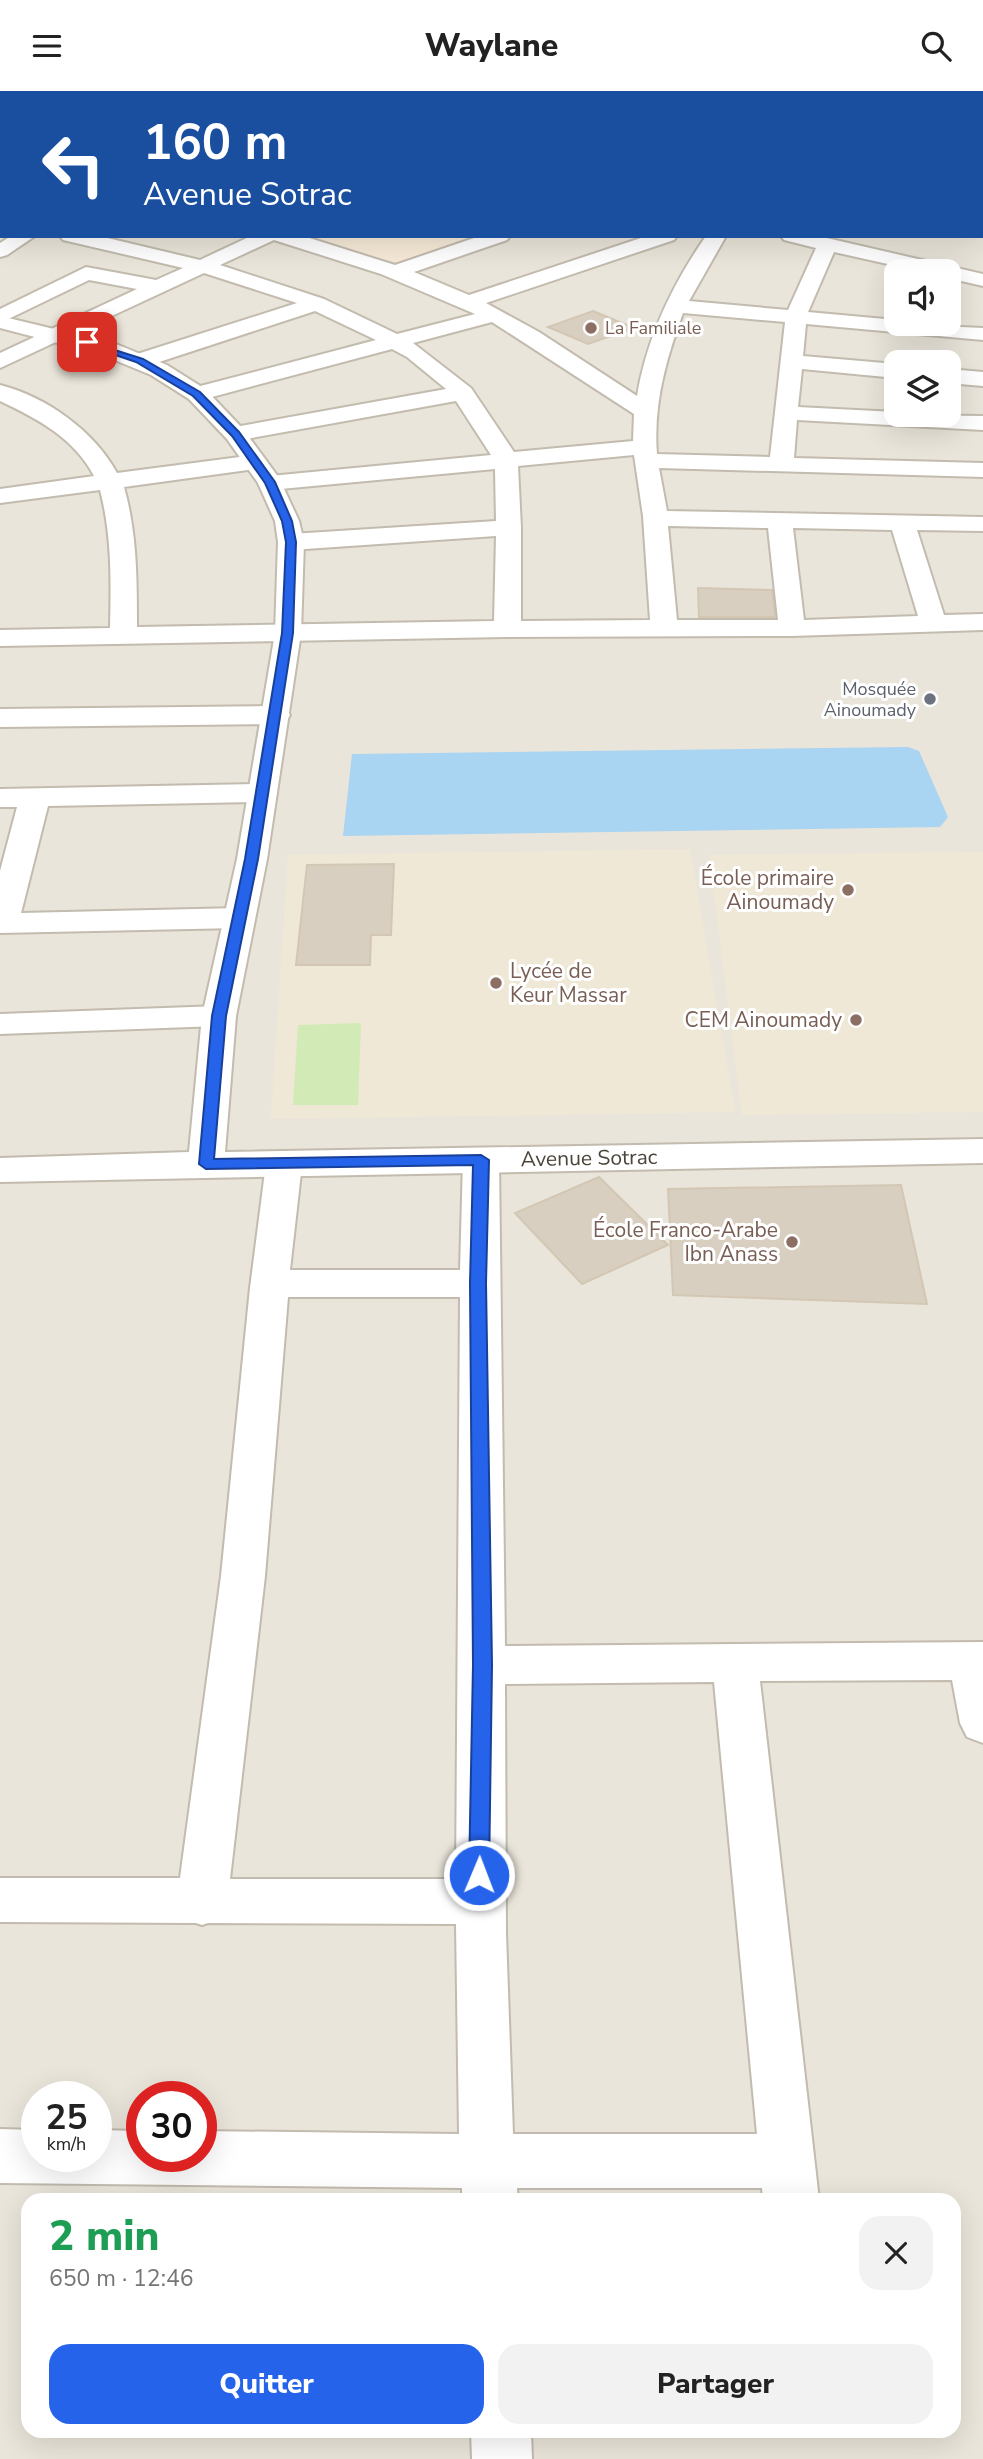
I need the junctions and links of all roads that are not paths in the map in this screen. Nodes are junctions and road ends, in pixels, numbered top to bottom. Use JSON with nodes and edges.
{"nodes":[{"id":1,"x":22,"y":238,"type":"edge"},
{"id":2,"x":79,"y":238,"type":"edge"},
{"id":3,"x":263,"y":238,"type":"edge"},
{"id":4,"x":287,"y":238,"type":"edge"},
{"id":5,"x":494,"y":238,"type":"edge"},
{"id":6,"x":661,"y":238,"type":"edge"},
{"id":7,"x":715,"y":238,"type":"edge"},
{"id":8,"x":799,"y":238,"type":"edge"},
{"id":9,"x":827,"y":245,"type":"junction"},
{"id":10,"x":0,"y":251,"type":"edge"},
{"id":11,"x":886,"y":259,"type":"edge"},
{"id":12,"x":204,"y":266,"type":"junction"},
{"id":13,"x":397,"y":271,"type":"junction"},
{"id":14,"x":961,"y":276,"type":"edge"},
{"id":15,"x":983,"y":280,"type":"edge"},
{"id":16,"x":159,"y":287,"type":"junction"},
{"id":17,"x":468,"y":302,"type":"junction"},
{"id":18,"x":317,"y":303,"type":"junction"},
{"id":19,"x":676,"y":306,"type":"junction"},
{"id":20,"x":495,"y":315,"type":"junction"},
{"id":21,"x":796,"y":316,"type":"junction"},
{"id":22,"x":0,"y":320,"type":"edge"},
{"id":23,"x":884,"y":323,"type":"edge"},
{"id":24,"x":961,"y":331,"type":"edge"},
{"id":25,"x":55,"y":334,"type":"junction"},
{"id":26,"x":983,"y":334,"type":"edge"},
{"id":27,"x":396,"y":341,"type":"junction"},
{"id":28,"x":0,"y":361,"type":"edge"},
{"id":29,"x":139,"y":361,"type":"junction"},
{"id":30,"x":791,"y":361,"type":"junction"},
{"id":31,"x":884,"y":370,"type":"edge"},
{"id":32,"x":961,"y":377,"type":"edge"},
{"id":33,"x":983,"y":379,"type":"edge"},
{"id":34,"x":0,"y":392,"type":"edge"},
{"id":35,"x":463,"y":393,"type":"junction"},
{"id":36,"x":197,"y":394,"type":"junction"},
{"id":37,"x":646,"y":412,"type":"junction"},
{"id":38,"x":786,"y":413,"type":"junction"},
{"id":39,"x":983,"y":423,"type":"edge"},
{"id":40,"x":235,"y":434,"type":"junction"},
{"id":41,"x":646,"y":454,"type":"junction"},
{"id":42,"x":506,"y":461,"type":"junction"},
{"id":43,"x":255,"y":462,"type":"junction"},
{"id":44,"x":781,"y":465,"type":"junction"},
{"id":45,"x":983,"y":470,"type":"edge"},
{"id":46,"x":270,"y":482,"type":"junction"},
{"id":47,"x":113,"y":483,"type":"junction"},
{"id":48,"x":0,"y":496,"type":"edge"},
{"id":49,"x":655,"y":518,"type":"junction"},
{"id":50,"x":780,"y":522,"type":"junction"},
{"id":51,"x":903,"y":524,"type":"junction"},
{"id":52,"x":983,"y":524,"type":"edge"},
{"id":53,"x":509,"y":528,"type":"junction"},
{"id":54,"x":291,"y":542,"type":"junction"},
{"id":55,"x":983,"y":622,"type":"edge"},
{"id":56,"x":933,"y":623,"type":"junction"},
{"id":57,"x":792,"y":628,"type":"junction"},
{"id":58,"x":508,"y":629,"type":"junction"},
{"id":59,"x":664,"y":629,"type":"junction"},
{"id":60,"x":288,"y":633,"type":"junction"},
{"id":61,"x":123,"y":635,"type":"junction"},
{"id":62,"x":0,"y":638,"type":"edge"},
{"id":63,"x":276,"y":715,"type":"junction"},
{"id":64,"x":0,"y":718,"type":"edge"},
{"id":65,"x":262,"y":793,"type":"junction"},
{"id":66,"x":35,"y":797,"type":"junction"},
{"id":67,"x":0,"y":798,"type":"edge"},
{"id":68,"x":239,"y":918,"type":"junction"},
{"id":69,"x":1,"y":923,"type":"edge"},
{"id":70,"x":219,"y":1016,"type":"junction"},
{"id":71,"x":0,"y":1024,"type":"edge"},
{"id":72,"x":983,"y":1151,"type":"edge"},
{"id":73,"x":481,"y":1160,"type":"junction"},
{"id":74,"x":206,"y":1164,"type":"junction"},
{"id":75,"x":284,"y":1164,"type":"junction"},
{"id":76,"x":0,"y":1170,"type":"edge"},
{"id":77,"x":478,"y":1283,"type":"junction"},
{"id":78,"x":270,"y":1284,"type":"junction"},
{"id":79,"x":977,"y":1661,"type":"edge"},
{"id":80,"x":735,"y":1663,"type":"junction"},
{"id":81,"x":482,"y":1665,"type":"junction"},
{"id":82,"x":983,"y":1723,"type":"edge"},
{"id":83,"x":0,"y":1900,"type":"edge"},
{"id":84,"x":479,"y":1902,"type":"junction"},
{"id":85,"x":202,"y":1903,"type":"junction"},
{"id":86,"x":0,"y":2156,"type":"edge"},
{"id":87,"x":488,"y":2180,"type":"edge"},
{"id":88,"x":789,"y":2180,"type":"edge"},
{"id":89,"x":501,"y":2438,"type":"edge"},
{"id":90,"x":502,"y":2459,"type":"edge"}],
"edges":[{"from":1,"to":10,"type":"street"},
{"from":2,"to":12,"type":"street"},
{"from":3,"to":12,"type":"street"},
{"from":4,"to":13,"type":"street"},
{"from":5,"to":13,"type":"street"},
{"from":6,"to":17,"type":"street"},
{"from":7,"to":19,"type":"street"},
{"from":8,"to":9,"type":"street"},
{"from":9,"to":11,"type":"street"},
{"from":9,"to":21,"type":"street"},
{"from":12,"to":16,"type":"street"},
{"from":12,"to":18,"type":"street"},
{"from":13,"to":17,"type":"street"},
{"from":14,"to":15,"type":"street"},
{"from":16,"to":22,"type":"street"},
{"from":16,"to":25,"type":"street"},
{"from":17,"to":20,"type":"street"},
{"from":18,"to":27,"type":"street"},
{"from":18,"to":29,"type":"street"},
{"from":19,"to":21,"type":"street"},
{"from":19,"to":37,"type":"street"},
{"from":20,"to":27,"type":"street"},
{"from":20,"to":37,"type":"street"},
{"from":21,"to":23,"type":"street"},
{"from":21,"to":30,"type":"street"},
{"from":22,"to":25,"type":"street"},
{"from":24,"to":26,"type":"street"},
{"from":25,"to":28,"type":"street"},
{"from":25,"to":29,"type":"street"},
{"from":27,"to":35,"type":"street"},
{"from":27,"to":36,"type":"street"},
{"from":29,"to":36,"type":"street"},
{"from":30,"to":31,"type":"street"},
{"from":30,"to":38,"type":"street"},
{"from":32,"to":33,"type":"street"},
{"from":34,"to":47,"type":"street"},
{"from":35,"to":40,"type":"street"},
{"from":35,"to":42,"type":"street"},
{"from":36,"to":40,"type":"street"},
{"from":37,"to":41,"type":"street"},
{"from":38,"to":39,"type":"street"},
{"from":38,"to":44,"type":"street"},
{"from":40,"to":43,"type":"street"},
{"from":41,"to":42,"type":"street"},
{"from":41,"to":44,"type":"street"},
{"from":41,"to":49,"type":"street"},
{"from":42,"to":46,"type":"street"},
{"from":42,"to":53,"type":"street"},
{"from":43,"to":46,"type":"street"},
{"from":43,"to":47,"type":"street"},
{"from":44,"to":45,"type":"street"},
{"from":46,"to":54,"type":"street"},
{"from":47,"to":48,"type":"street"},
{"from":47,"to":61,"type":"street"},
{"from":49,"to":50,"type":"street"},
{"from":49,"to":59,"type":"street"},
{"from":50,"to":51,"type":"street"},
{"from":50,"to":57,"type":"street"},
{"from":51,"to":52,"type":"street"},
{"from":51,"to":56,"type":"street"},
{"from":53,"to":54,"type":"street"},
{"from":53,"to":58,"type":"street"},
{"from":54,"to":60,"type":"street"},
{"from":55,"to":56,"type":"street"},
{"from":56,"to":57,"type":"street"},
{"from":57,"to":59,"type":"street"},
{"from":58,"to":59,"type":"street"},
{"from":58,"to":60,"type":"street"},
{"from":60,"to":61,"type":"street"},
{"from":60,"to":63,"type":"street"},
{"from":61,"to":62,"type":"street"},
{"from":63,"to":64,"type":"street"},
{"from":63,"to":65,"type":"street"},
{"from":65,"to":66,"type":"street"},
{"from":65,"to":68,"type":"street"},
{"from":66,"to":67,"type":"street"},
{"from":66,"to":69,"type":"street"},
{"from":68,"to":69,"type":"street"},
{"from":68,"to":70,"type":"street"},
{"from":70,"to":71,"type":"street"},
{"from":70,"to":74,"type":"street"},
{"from":72,"to":73,"type":"street","name":"Avenue Sotrac"},
{"from":73,"to":75,"type":"street","name":"Avenue Sotrac"},
{"from":73,"to":77,"type":"street"},
{"from":74,"to":75,"type":"street","name":"Avenue Sotrac"},
{"from":74,"to":76,"type":"street","name":"Avenue Sotrac"},
{"from":75,"to":78,"type":"street"},
{"from":77,"to":78,"type":"street"},
{"from":77,"to":81,"type":"street"},
{"from":78,"to":85,"type":"street"},
{"from":79,"to":80,"type":"street"},
{"from":79,"to":82,"type":"street"},
{"from":80,"to":81,"type":"street"},
{"from":80,"to":88,"type":"street"},
{"from":81,"to":84,"type":"street"},
{"from":83,"to":85,"type":"street"},
{"from":84,"to":85,"type":"street"},
{"from":84,"to":87,"type":"street"},
{"from":86,"to":87,"type":"street"},
{"from":87,"to":88,"type":"street"},
{"from":89,"to":90,"type":"street"}]}
